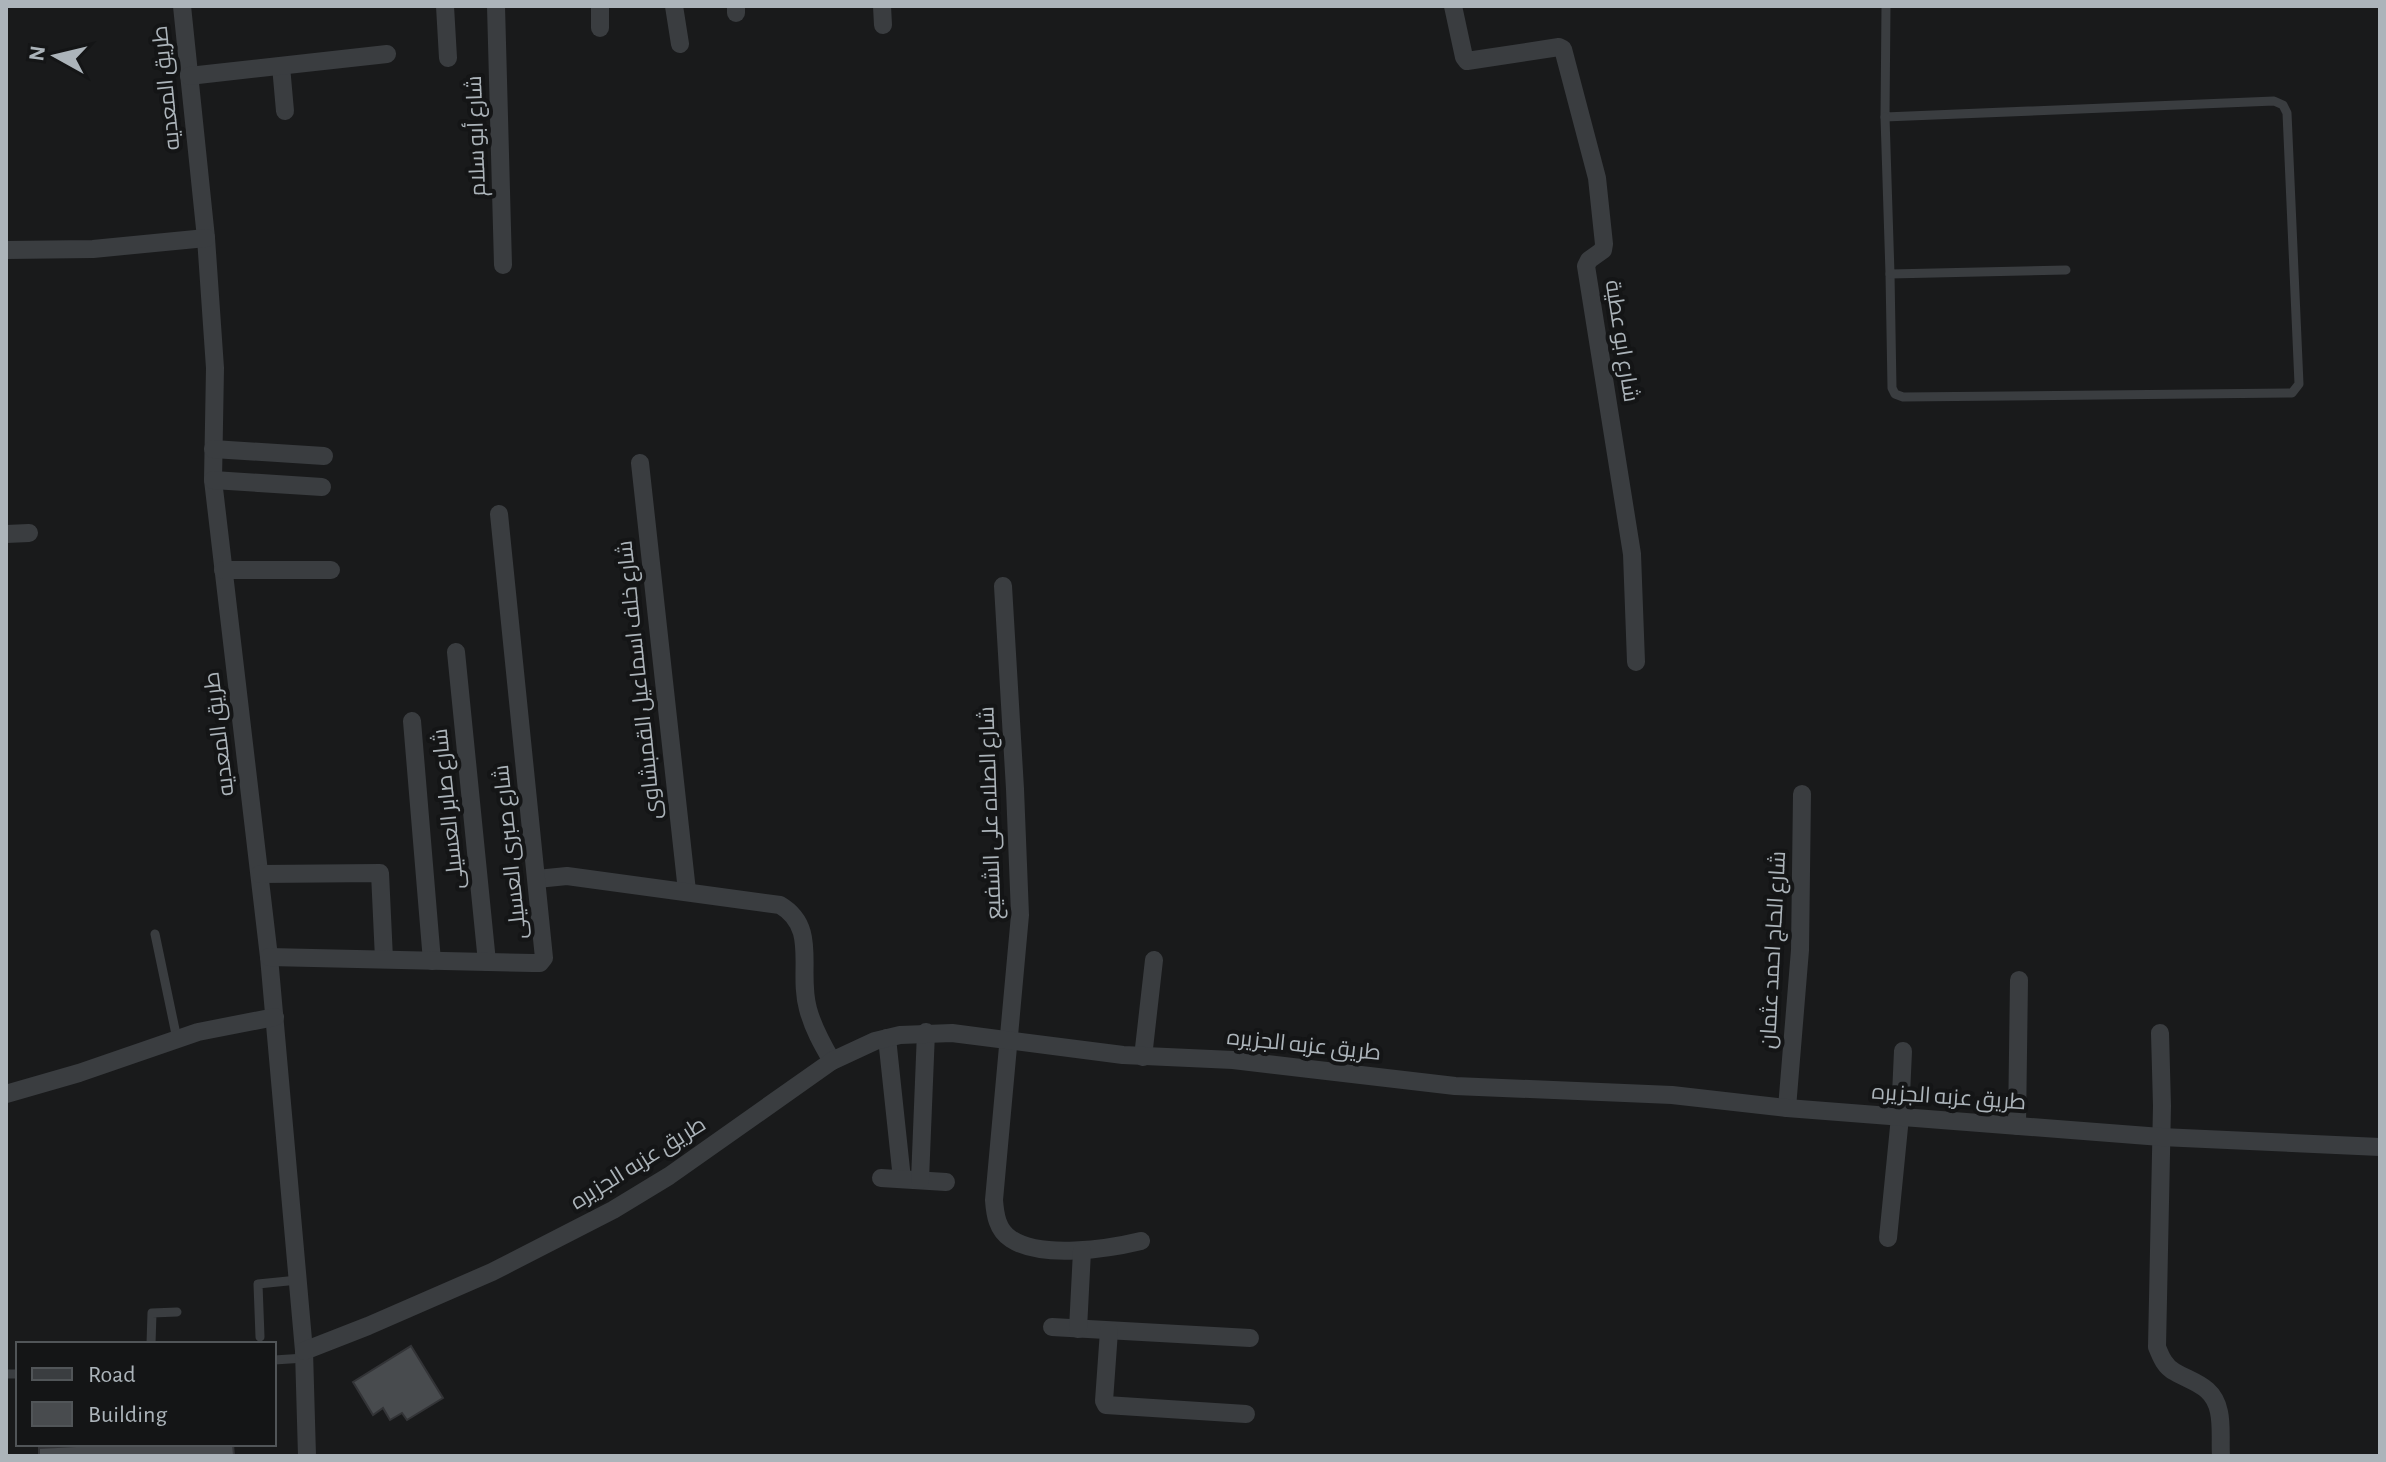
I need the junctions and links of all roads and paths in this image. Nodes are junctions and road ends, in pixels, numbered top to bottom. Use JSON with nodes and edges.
{"nodes":[{"id":1,"x":182,"y":6,"type":"edge"},
{"id":2,"x":445,"y":6,"type":"edge"},
{"id":3,"x":496,"y":6,"type":"edge"},
{"id":4,"x":600,"y":6,"type":"edge"},
{"id":5,"x":674,"y":6,"type":"edge"},
{"id":6,"x":882,"y":6,"type":"edge"},
{"id":7,"x":1453,"y":6,"type":"edge"},
{"id":8,"x":1886,"y":6,"type":"edge"},
{"id":9,"x":883,"y":25,"type":"dead end"},
{"id":10,"x":600,"y":28,"type":"dead end"},
{"id":11,"x":680,"y":44,"type":"dead end"},
{"id":12,"x":387,"y":54,"type":"dead end"},
{"id":13,"x":448,"y":58,"type":"dead end"},
{"id":14,"x":281,"y":66,"type":"junction"},
{"id":15,"x":189,"y":76,"type":"junction"},
{"id":16,"x":285,"y":111,"type":"dead end"},
{"id":17,"x":1885,"y":117,"type":"junction"},
{"id":18,"x":206,"y":238,"type":"junction"},
{"id":19,"x":6,"y":250,"type":"edge"},
{"id":20,"x":503,"y":265,"type":"dead end"},
{"id":21,"x":2066,"y":270,"type":"dead end"},
{"id":22,"x":1890,"y":274,"type":"junction"},
{"id":23,"x":213,"y":449,"type":"junction"},
{"id":24,"x":324,"y":456,"type":"dead end"},
{"id":25,"x":640,"y":463,"type":"dead end"},
{"id":26,"x":213,"y":480,"type":"junction"},
{"id":27,"x":322,"y":487,"type":"dead end"},
{"id":28,"x":499,"y":514,"type":"dead end"},
{"id":29,"x":29,"y":533,"type":"dead end"},
{"id":30,"x":6,"y":534,"type":"edge"},
{"id":31,"x":223,"y":570,"type":"junction"},
{"id":32,"x":331,"y":570,"type":"dead end"},
{"id":33,"x":1003,"y":586,"type":"dead end"},
{"id":34,"x":456,"y":652,"type":"dead end"},
{"id":35,"x":1636,"y":662,"type":"dead end"},
{"id":36,"x":412,"y":721,"type":"dead end"},
{"id":37,"x":1802,"y":794,"type":"dead end"},
{"id":38,"x":260,"y":874,"type":"junction"},
{"id":39,"x":537,"y":879,"type":"junction"},
{"id":40,"x":687,"y":891,"type":"junction"},
{"id":41,"x":155,"y":934,"type":"dead end"},
{"id":42,"x":269,"y":957,"type":"junction"},
{"id":43,"x":384,"y":959,"type":"junction"},
{"id":44,"x":1154,"y":960,"type":"dead end"},
{"id":45,"x":432,"y":961,"type":"junction"},
{"id":46,"x":487,"y":962,"type":"junction"},
{"id":47,"x":2019,"y":980,"type":"dead end"},
{"id":48,"x":275,"y":1017,"type":"junction"},
{"id":49,"x":926,"y":1032,"type":"junction"},
{"id":50,"x":2160,"y":1033,"type":"dead end"},
{"id":51,"x":887,"y":1038,"type":"junction"},
{"id":52,"x":177,"y":1039,"type":"junction"},
{"id":53,"x":1010,"y":1039,"type":"junction"},
{"id":54,"x":1903,"y":1051,"type":"dead end"},
{"id":55,"x":1143,"y":1057,"type":"junction"},
{"id":56,"x":832,"y":1061,"type":"junction"},
{"id":57,"x":6,"y":1094,"type":"edge"},
{"id":58,"x":1787,"y":1108,"type":"junction"},
{"id":59,"x":1900,"y":1117,"type":"junction"},
{"id":60,"x":2017,"y":1126,"type":"junction"},
{"id":61,"x":2161,"y":1137,"type":"junction"},
{"id":62,"x":2380,"y":1147,"type":"edge"},
{"id":63,"x":881,"y":1178,"type":"dead end"},
{"id":64,"x":911,"y":1180,"type":"junction"},
{"id":65,"x":946,"y":1182,"type":"dead end"},
{"id":66,"x":1888,"y":1238,"type":"dead end"},
{"id":67,"x":1141,"y":1241,"type":"dead end"},
{"id":68,"x":1082,"y":1251,"type":"junction"},
{"id":69,"x":298,"y":1280,"type":"junction"},
{"id":70,"x":177,"y":1312,"type":"dead end"},
{"id":71,"x":1052,"y":1327,"type":"dead end"},
{"id":72,"x":1078,"y":1329,"type":"junction"},
{"id":73,"x":1109,"y":1331,"type":"junction"},
{"id":74,"x":260,"y":1337,"type":"dead end"},
{"id":75,"x":1250,"y":1338,"type":"dead end"},
{"id":76,"x":151,"y":1342,"type":"edge"},
{"id":77,"x":304,"y":1354,"type":"junction"},
{"id":78,"x":276,"y":1360,"type":"edge"},
{"id":79,"x":1246,"y":1414,"type":"dead end"},
{"id":80,"x":307,"y":1456,"type":"edge"},
{"id":81,"x":2221,"y":1456,"type":"edge"}],
"edges":[{"from":1,"to":15,"type":"street","name":"طريق المعديه"},
{"from":2,"to":13,"type":"street"},
{"from":3,"to":20,"type":"street","name":"شارع أبو سلام"},
{"from":4,"to":10,"type":"street"},
{"from":5,"to":11,"type":"street"},
{"from":6,"to":9,"type":"street"},
{"from":7,"to":35,"type":"street","name":"شارع ابو عطية"},
{"from":8,"to":17,"type":"lane"},
{"from":12,"to":14,"type":"street"},
{"from":14,"to":15,"type":"street"},
{"from":14,"to":16,"type":"street"},
{"from":15,"to":18,"type":"street","name":"طريق المعديه"},
{"from":17,"to":22,"type":"lane"},
{"from":17,"to":22,"type":"lane"},
{"from":18,"to":19,"type":"street"},
{"from":18,"to":23,"type":"street","name":"طريق المعديه"},
{"from":21,"to":22,"type":"lane"},
{"from":23,"to":24,"type":"street"},
{"from":23,"to":26,"type":"street","name":"طريق المعديه"},
{"from":25,"to":40,"type":"street","name":"شارع خلف اسماعيل القمبشاوى"},
{"from":26,"to":27,"type":"street"},
{"from":26,"to":31,"type":"street","name":"طريق المعديه"},
{"from":28,"to":39,"type":"street","name":"شارع صبرى العسيلى"},
{"from":29,"to":30,"type":"street"},
{"from":31,"to":32,"type":"street"},
{"from":31,"to":38,"type":"street","name":"طريق المعديه"},
{"from":33,"to":53,"type":"street","name":"شارع الصلاه على الشفيع"},
{"from":34,"to":46,"type":"street","name":"شارع صابر العسيلى"},
{"from":36,"to":45,"type":"street"},
{"from":37,"to":58,"type":"street","name":"شارع الحاج احمد عثمان"},
{"from":38,"to":42,"type":"street","name":"طريق المعديه"},
{"from":38,"to":43,"type":"street"},
{"from":39,"to":40,"type":"street"},
{"from":39,"to":46,"type":"street","name":"شارع صبرى العسيلى"},
{"from":40,"to":56,"type":"street"},
{"from":41,"to":52,"type":"lane"},
{"from":42,"to":43,"type":"street","name":"شارع صبرى العسيلى"},
{"from":42,"to":48,"type":"street","name":"طريق المعديه"},
{"from":43,"to":45,"type":"street","name":"شارع صبرى العسيلى"},
{"from":44,"to":55,"type":"street"},
{"from":45,"to":46,"type":"street","name":"شارع صبرى العسيلى"},
{"from":47,"to":60,"type":"street"},
{"from":48,"to":52,"type":"street"},
{"from":48,"to":69,"type":"street","name":"طريق المعديه"},
{"from":49,"to":51,"type":"street","name":"طريق عزبه الجزيره"},
{"from":49,"to":53,"type":"street","name":"طريق عزبه الجزيره"},
{"from":49,"to":64,"type":"street"},
{"from":50,"to":61,"type":"street"},
{"from":51,"to":56,"type":"street","name":"طريق عزبه الجزيره"},
{"from":51,"to":64,"type":"street"},
{"from":52,"to":57,"type":"street"},
{"from":53,"to":55,"type":"street","name":"طريق عزبه الجزيره"},
{"from":53,"to":68,"type":"street","name":"شارع الصلاه على الشفيع"},
{"from":54,"to":59,"type":"street"},
{"from":55,"to":58,"type":"street","name":"طريق عزبه الجزيره"},
{"from":56,"to":77,"type":"street","name":"طريق عزبه الجزيره"},
{"from":58,"to":59,"type":"street","name":"طريق عزبه الجزيره"},
{"from":59,"to":60,"type":"street","name":"طريق عزبه الجزيره"},
{"from":59,"to":66,"type":"street"},
{"from":60,"to":61,"type":"street","name":"طريق عزبه الجزيره"},
{"from":61,"to":62,"type":"street","name":"طريق عزبه الجزيره"},
{"from":61,"to":81,"type":"street"},
{"from":63,"to":64,"type":"street"},
{"from":64,"to":65,"type":"street"},
{"from":67,"to":68,"type":"street","name":"شارع الصلاه على الشفيع"},
{"from":68,"to":72,"type":"street"},
{"from":69,"to":74,"type":"lane"},
{"from":69,"to":77,"type":"street","name":"طريق المعديه"},
{"from":70,"to":76,"type":"lane"},
{"from":71,"to":72,"type":"street"},
{"from":72,"to":73,"type":"street"},
{"from":73,"to":75,"type":"street"},
{"from":73,"to":79,"type":"street"},
{"from":77,"to":78,"type":"lane"},
{"from":77,"to":80,"type":"street","name":"طريق المعديه"}]}
